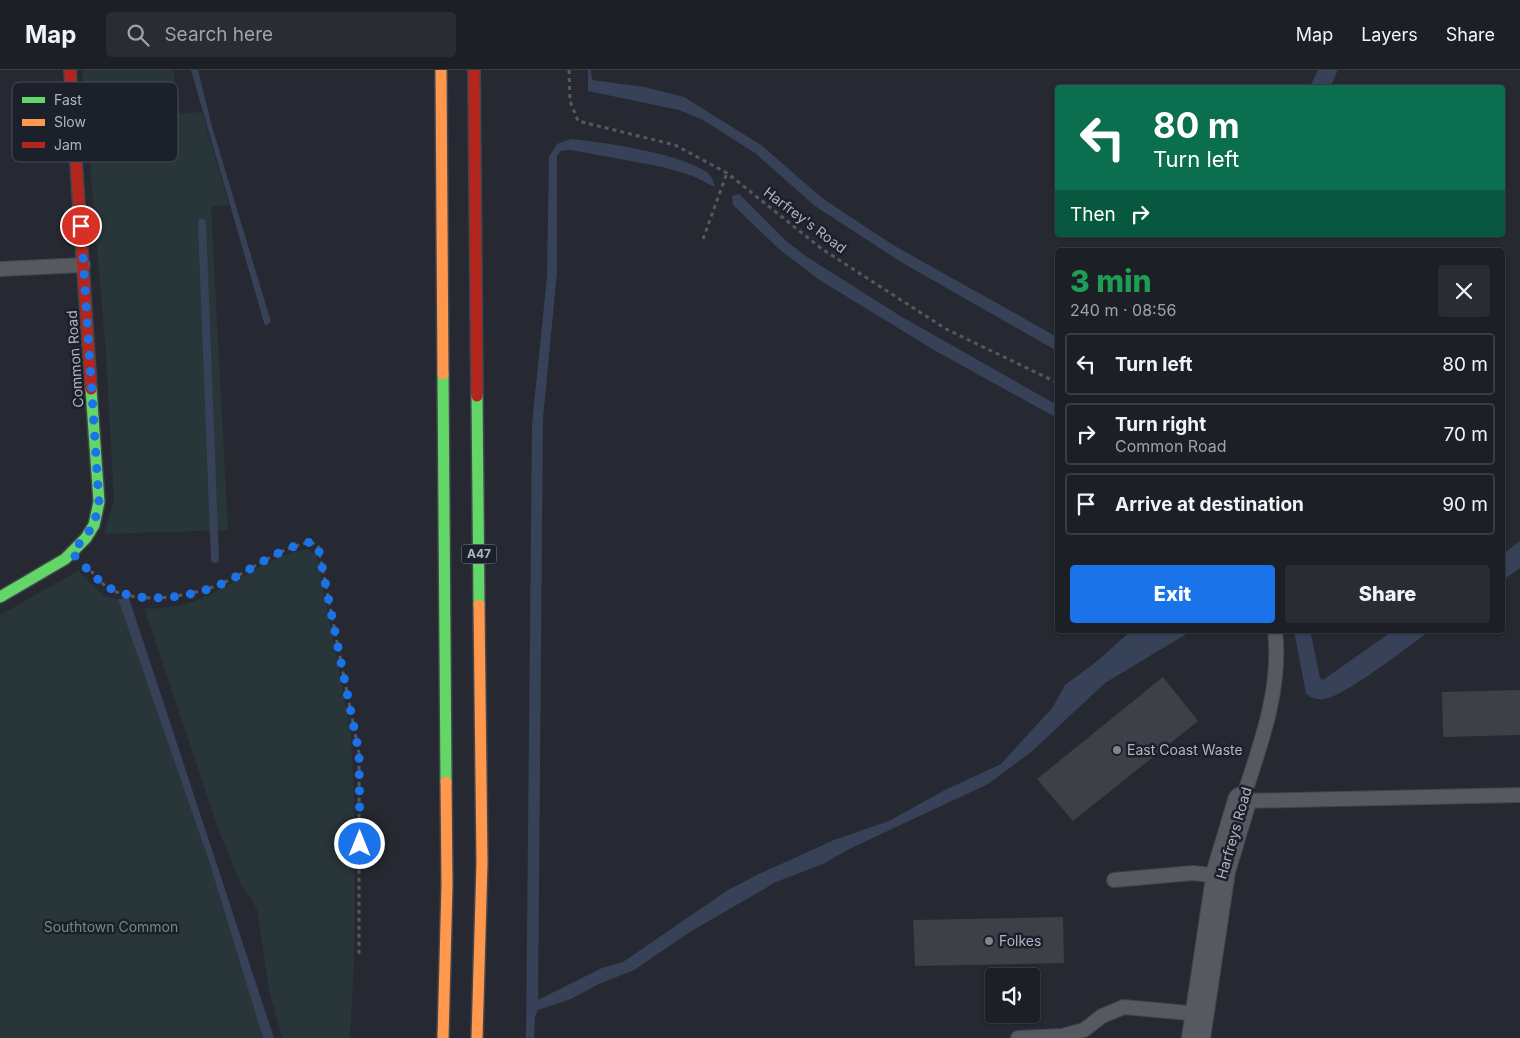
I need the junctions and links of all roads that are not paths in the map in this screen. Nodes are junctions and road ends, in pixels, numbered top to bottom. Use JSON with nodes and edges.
{"nodes":[{"id":1,"x":441,"y":70,"type":"edge"},
{"id":2,"x":474,"y":70,"type":"edge"},
{"id":3,"x":76,"y":162,"type":"edge"},
{"id":4,"x":83,"y":265,"type":"junction"},
{"id":5,"x":0,"y":270,"type":"edge"},
{"id":6,"x":0,"y":597,"type":"edge"},
{"id":7,"x":1275,"y":633,"type":"edge"},
{"id":8,"x":1520,"y":795,"type":"edge"},
{"id":9,"x":1242,"y":801,"type":"junction"},
{"id":10,"x":1220,"y":876,"type":"junction"},
{"id":11,"x":1114,"y":880,"type":"dead end"},
{"id":12,"x":1198,"y":1026,"type":"edge"},
{"id":13,"x":443,"y":1038,"type":"edge"},
{"id":14,"x":477,"y":1038,"type":"edge"},
{"id":15,"x":1018,"y":1038,"type":"edge"}],
"edges":[{"from":1,"to":13,"type":"main road","number":"A47"},
{"from":2,"to":14,"type":"main road","number":"A47"},
{"from":3,"to":4,"type":"main road","name":"Common Road"},
{"from":4,"to":5,"type":"lane"},
{"from":4,"to":6,"type":"main road","name":"Common Road"},
{"from":7,"to":9,"type":"lane","name":"Harfreys Road"},
{"from":8,"to":9,"type":"lane"},
{"from":9,"to":10,"type":"street","name":"Harfreys Road"},
{"from":10,"to":11,"type":"lane"},
{"from":10,"to":12,"type":"street","name":"Harfreys Road"},
{"from":12,"to":15,"type":"lane"}]}
